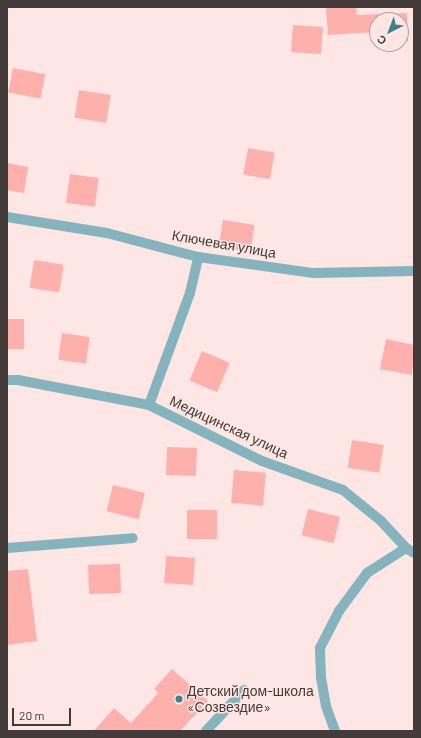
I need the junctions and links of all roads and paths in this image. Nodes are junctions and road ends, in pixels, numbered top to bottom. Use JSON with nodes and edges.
{"nodes":[{"id":1,"x":7,"y":217,"type":"edge"},
{"id":2,"x":198,"y":256,"type":"junction"},
{"id":3,"x":414,"y":271,"type":"edge"},
{"id":4,"x":7,"y":380,"type":"edge"},
{"id":5,"x":149,"y":405,"type":"junction"},
{"id":6,"x":133,"y":538,"type":"dead end"},
{"id":7,"x":7,"y":548,"type":"edge"},
{"id":8,"x":410,"y":551,"type":"edge"},
{"id":9,"x":244,"y":690,"type":"dead end"},
{"id":10,"x":206,"y":731,"type":"edge"},
{"id":11,"x":334,"y":731,"type":"edge"}],
"edges":[{"from":1,"to":2,"type":"street","name":"Ключевая улица"},
{"from":2,"to":3,"type":"street","name":"Ключевая улица"},
{"from":2,"to":5,"type":"street"},
{"from":4,"to":5,"type":"street","name":"Медицинская улица"},
{"from":5,"to":8,"type":"street","name":"Медицинская улица"},
{"from":6,"to":7,"type":"street"},
{"from":8,"to":11,"type":"street"},
{"from":9,"to":10,"type":"street"}]}
